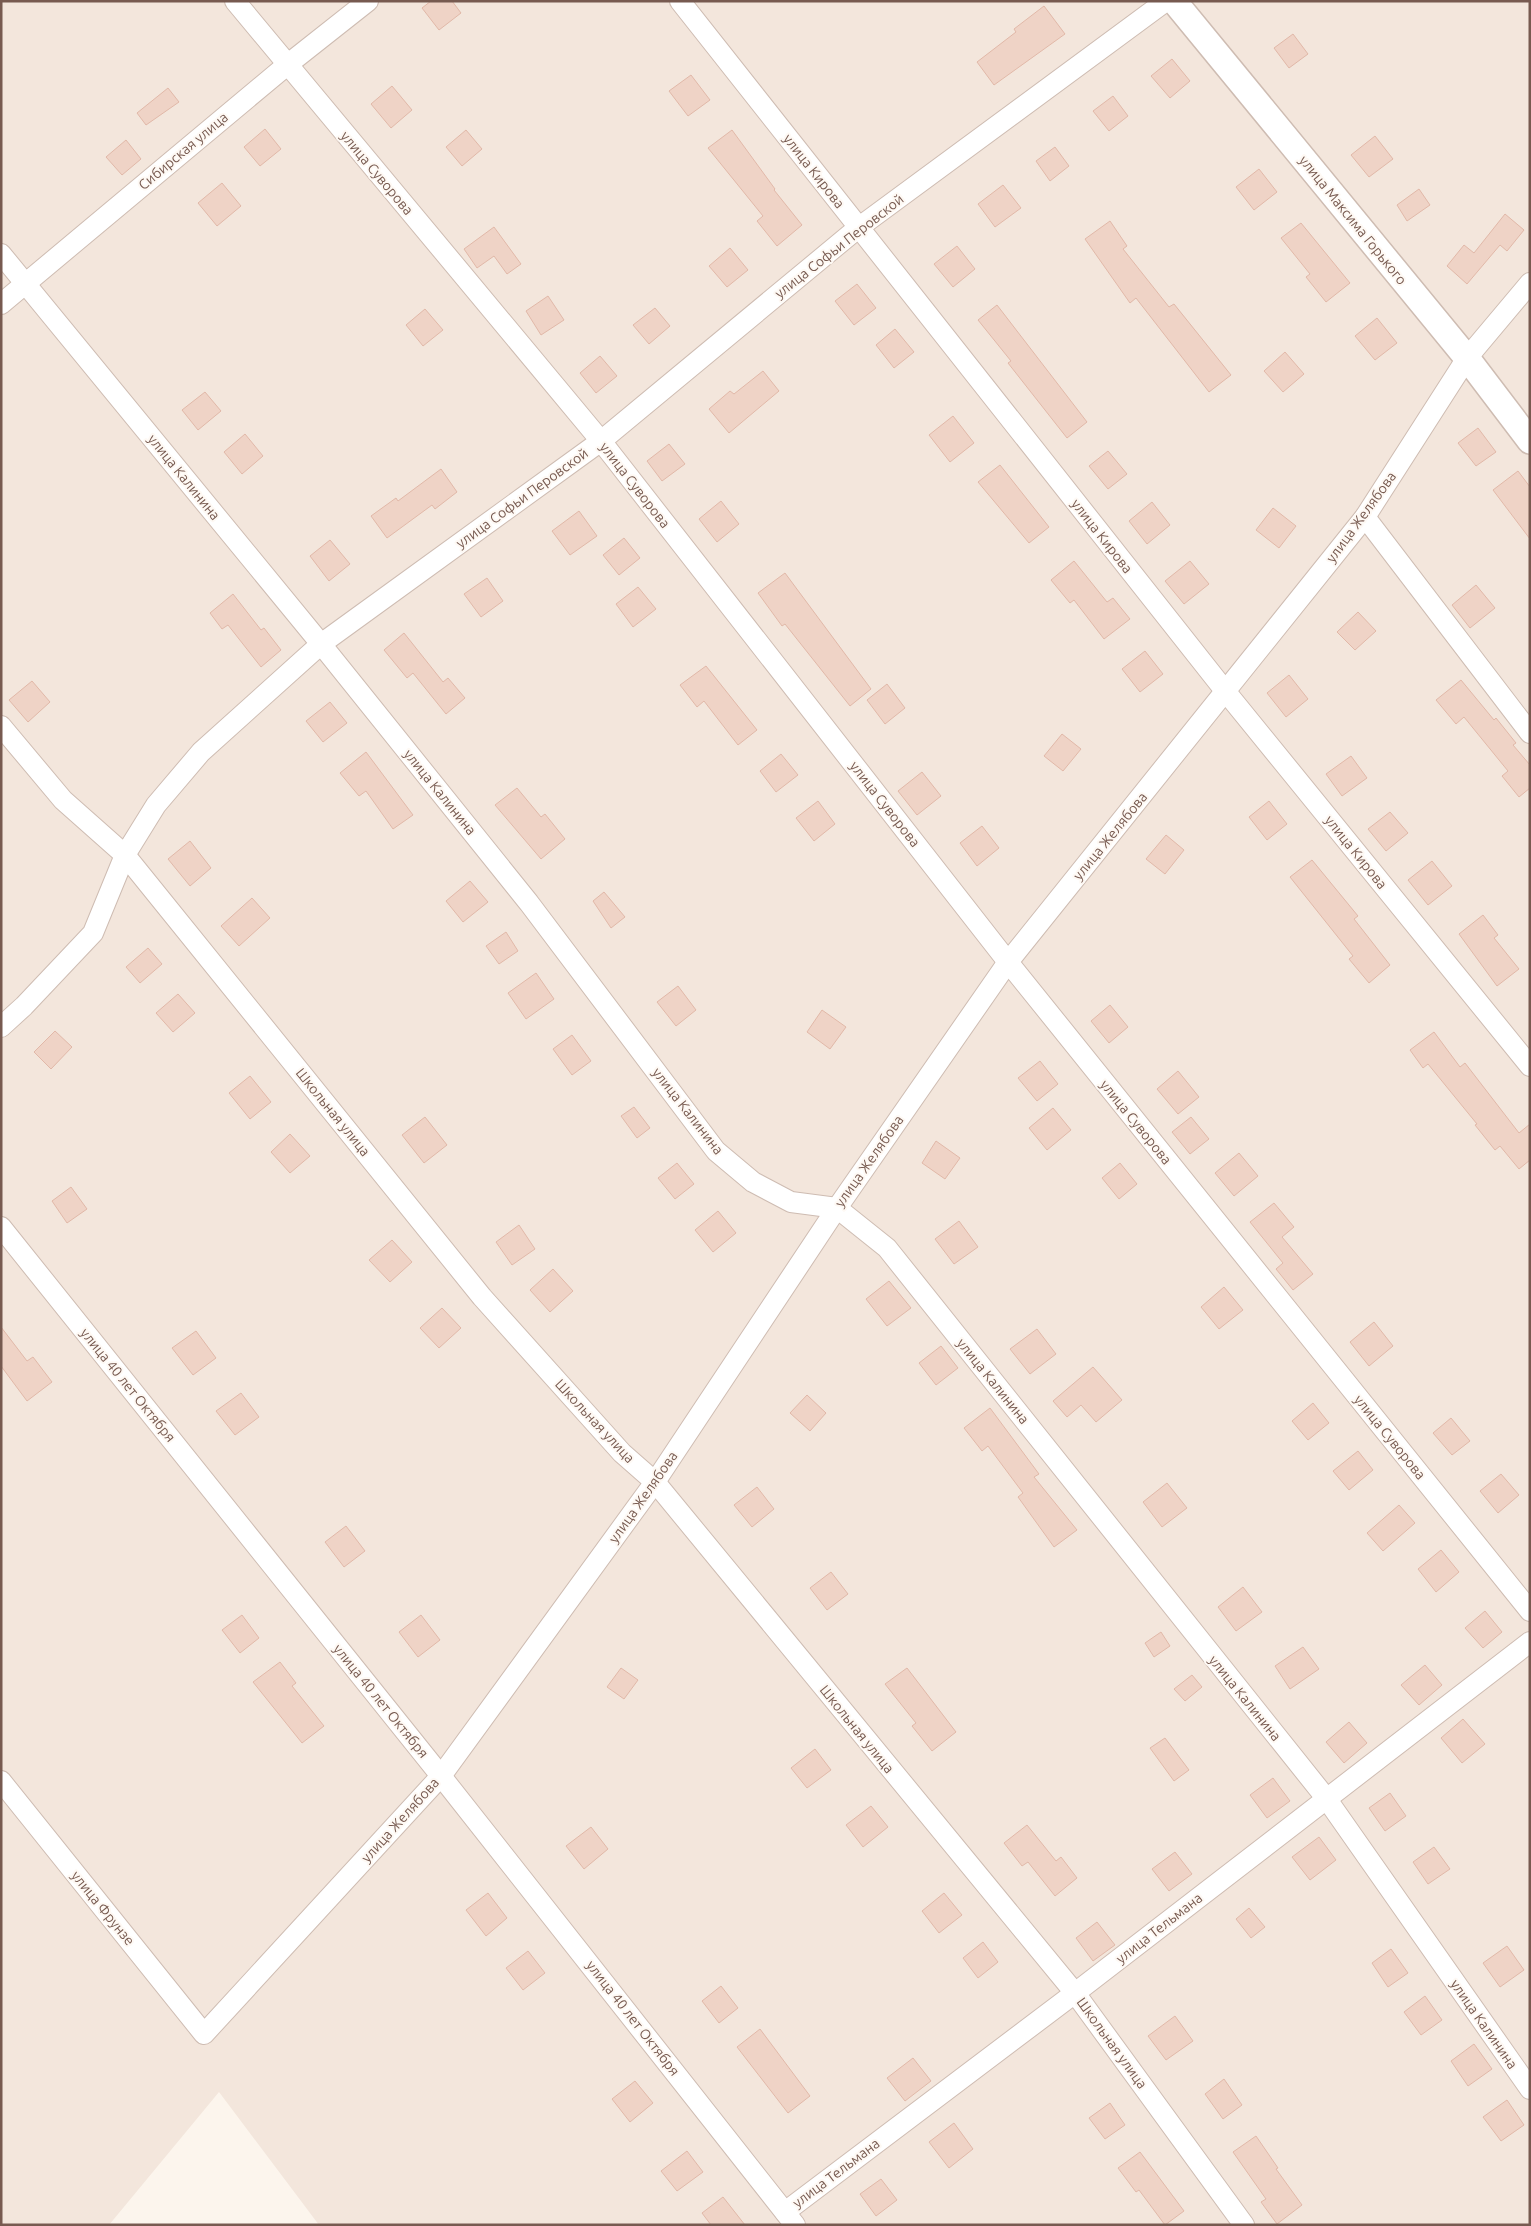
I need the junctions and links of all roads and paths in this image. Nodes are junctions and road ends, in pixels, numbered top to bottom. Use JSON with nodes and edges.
{"nodes":[{"id":1,"x":235,"y":1,"type":"edge"},
{"id":2,"x":368,"y":1,"type":"edge"},
{"id":3,"x":680,"y":1,"type":"edge"},
{"id":4,"x":1166,"y":1,"type":"edge"},
{"id":5,"x":1174,"y":1,"type":"edge"},
{"id":6,"x":287,"y":65,"type":"junction"},
{"id":7,"x":858,"y":228,"type":"junction"},
{"id":8,"x":1,"y":254,"type":"edge"},
{"id":9,"x":24,"y":283,"type":"junction"},
{"id":10,"x":1530,"y":283,"type":"edge"},
{"id":11,"x":1,"y":304,"type":"edge"},
{"id":12,"x":1466,"y":358,"type":"junction"},
{"id":13,"x":600,"y":440,"type":"junction"},
{"id":14,"x":1530,"y":441,"type":"edge"},
{"id":15,"x":1364,"y":517,"type":"junction"},
{"id":16,"x":321,"y":644,"type":"junction"},
{"id":17,"x":1226,"y":692,"type":"junction"},
{"id":18,"x":1,"y":726,"type":"edge"},
{"id":19,"x":1530,"y":733,"type":"edge"},
{"id":20,"x":125,"y":855,"type":"junction"},
{"id":21,"x":1008,"y":962,"type":"junction"},
{"id":22,"x":1,"y":1027,"type":"edge"},
{"id":23,"x":1530,"y":1066,"type":"edge"},
{"id":24,"x":837,"y":1208,"type":"junction"},
{"id":25,"x":1,"y":1226,"type":"edge"},
{"id":26,"x":655,"y":1482,"type":"junction"},
{"id":27,"x":1530,"y":1611,"type":"edge"},
{"id":28,"x":1530,"y":1642,"type":"edge"},
{"id":29,"x":441,"y":1776,"type":"junction"},
{"id":30,"x":1,"y":1781,"type":"edge"},
{"id":31,"x":1326,"y":1798,"type":"junction"},
{"id":32,"x":1075,"y":1993,"type":"junction"},
{"id":33,"x":204,"y":2034,"type":"joint"},
{"id":34,"x":1530,"y":2089,"type":"edge"},
{"id":35,"x":790,"y":2218,"type":"edge"},
{"id":36,"x":1244,"y":2225,"type":"edge"}],
"edges":[{"from":1,"to":6,"type":"street","name":"улица Суворова"},
{"from":2,"to":6,"type":"street","name":"Сибирская улица"},
{"from":3,"to":7,"type":"street","name":"улица Кирова"},
{"from":4,"to":7,"type":"street","name":"улица Софьи Перовской"},
{"from":5,"to":12,"type":"street","name":"улица Максима Горького"},
{"from":6,"to":9,"type":"street","name":"Сибирская улица"},
{"from":6,"to":13,"type":"street","name":"улица Суворова"},
{"from":7,"to":13,"type":"street","name":"улица Софьи Перовской"},
{"from":7,"to":17,"type":"street","name":"улица Кирова"},
{"from":8,"to":9,"type":"street","name":"улица Калинина"},
{"from":9,"to":11,"type":"street","name":"Сибирская улица"},
{"from":9,"to":16,"type":"street","name":"улица Калинина"},
{"from":10,"to":12,"type":"street","name":"улица Желябова"},
{"from":12,"to":14,"type":"street","name":"улица Максима Горького"},
{"from":12,"to":15,"type":"street","name":"улица Желябова"},
{"from":13,"to":16,"type":"street","name":"улица Софьи Перовской"},
{"from":13,"to":21,"type":"street","name":"улица Суворова"},
{"from":15,"to":17,"type":"street","name":"улица Желябова"},
{"from":15,"to":19,"type":"street"},
{"from":16,"to":20,"type":"street","name":"улица Софьи Перовской"},
{"from":16,"to":24,"type":"street","name":"улица Калинина"},
{"from":17,"to":21,"type":"street","name":"улица Желябова"},
{"from":17,"to":23,"type":"street","name":"улица Кирова"},
{"from":18,"to":20,"type":"street","name":"Школьная улица"},
{"from":20,"to":22,"type":"street","name":"улица Софьи Перовской"},
{"from":20,"to":26,"type":"street","name":"Школьная улица"},
{"from":21,"to":24,"type":"street","name":"улица Желябова"},
{"from":21,"to":27,"type":"street","name":"улица Суворова"},
{"from":24,"to":26,"type":"street","name":"улица Желябова"},
{"from":24,"to":31,"type":"street","name":"улица Калинина"},
{"from":25,"to":29,"type":"street","name":"улица 40 лет Октября"},
{"from":26,"to":29,"type":"street","name":"улица Желябова"},
{"from":26,"to":32,"type":"street","name":"Школьная улица"},
{"from":28,"to":31,"type":"street","name":"улица Тельмана"},
{"from":29,"to":33,"type":"street","name":"улица Желябова"},
{"from":29,"to":35,"type":"street","name":"улица 40 лет Октября"},
{"from":30,"to":33,"type":"street","name":"улица Фрунзе"},
{"from":31,"to":32,"type":"street","name":"улица Тельмана"},
{"from":31,"to":34,"type":"street","name":"улица Калинина"},
{"from":32,"to":35,"type":"street","name":"улица Тельмана"},
{"from":32,"to":36,"type":"street","name":"Школьная улица"}]}
